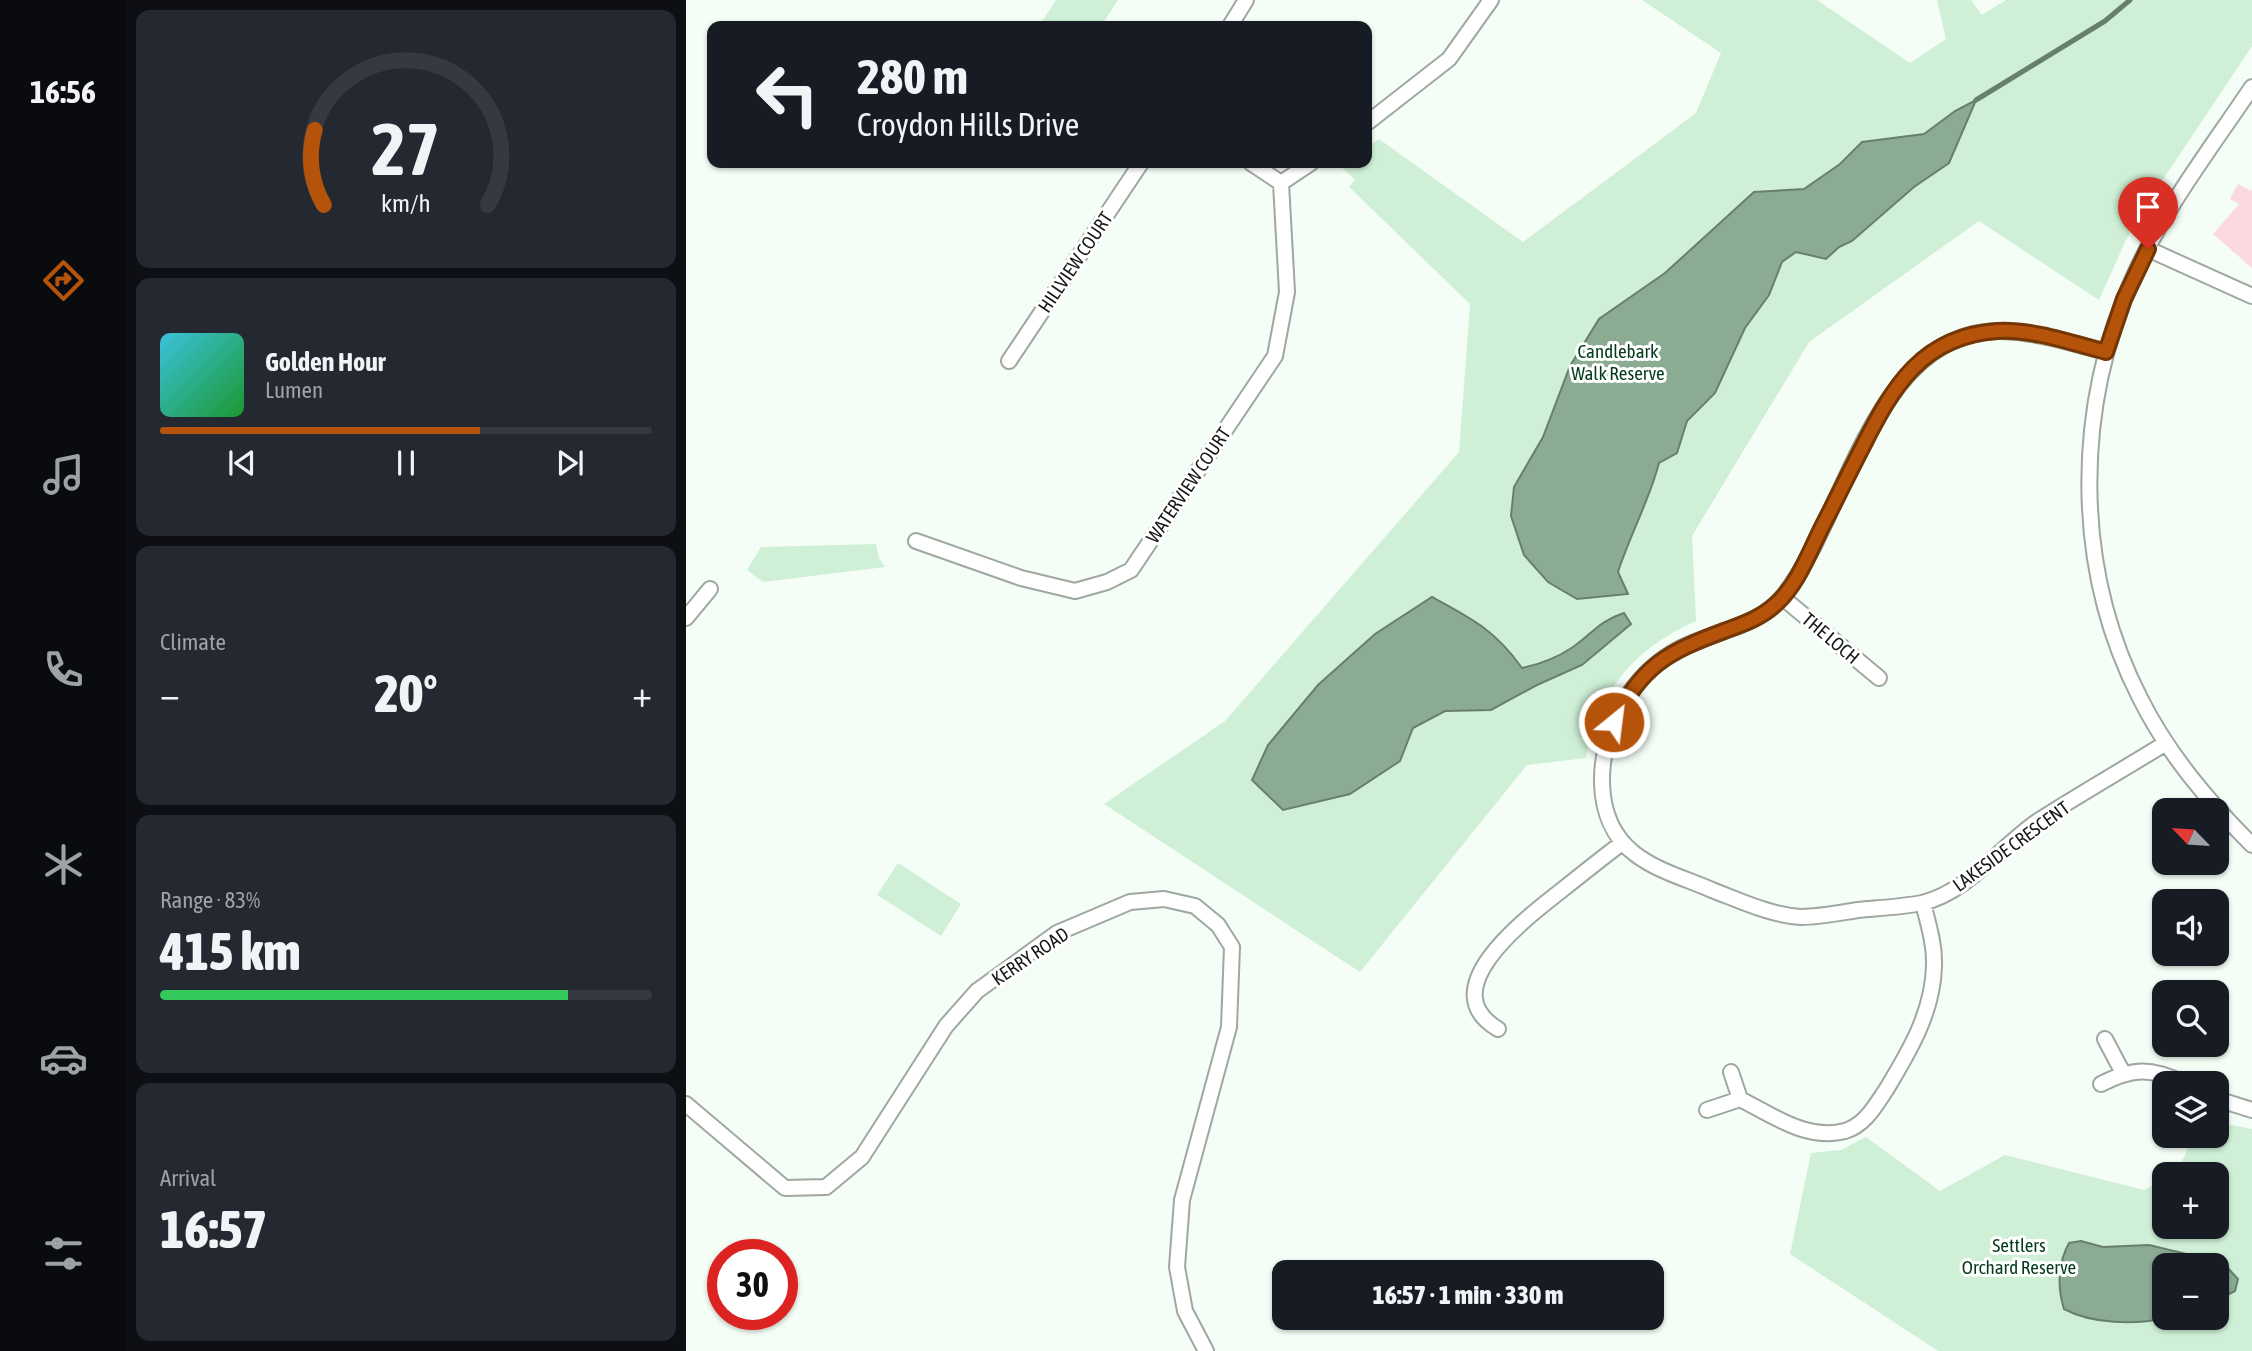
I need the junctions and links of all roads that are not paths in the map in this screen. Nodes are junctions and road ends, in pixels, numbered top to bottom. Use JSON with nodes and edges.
{"nodes":[{"id":1,"x":1247,"y":0,"type":"edge"},
{"id":2,"x":1492,"y":0,"type":"edge"},
{"id":3,"x":1233,"y":21,"type":"edge"},
{"id":4,"x":2252,"y":87,"type":"edge"},
{"id":5,"x":1372,"y":118,"type":"edge"},
{"id":6,"x":1138,"y":168,"type":"edge"},
{"id":7,"x":1258,"y":168,"type":"edge"},
{"id":8,"x":1304,"y":168,"type":"edge"},
{"id":9,"x":1281,"y":183,"type":"junction"},
{"id":10,"x":2148,"y":249,"type":"junction"},
{"id":11,"x":2252,"y":296,"type":"edge"},
{"id":12,"x":2106,"y":352,"type":"junction"},
{"id":13,"x":1009,"y":361,"type":"dead end"},
{"id":14,"x":916,"y":541,"type":"dead end"},
{"id":15,"x":710,"y":589,"type":"dead end"},
{"id":16,"x":1783,"y":598,"type":"junction"},
{"id":17,"x":686,"y":618,"type":"edge"},
{"id":18,"x":1879,"y":678,"type":"dead end"},
{"id":19,"x":2166,"y":743,"type":"junction"},
{"id":20,"x":1622,"y":843,"type":"junction"},
{"id":21,"x":2252,"y":845,"type":"edge"},
{"id":22,"x":1923,"y":903,"type":"junction"},
{"id":23,"x":1498,"y":1029,"type":"dead end"},
{"id":24,"x":2105,"y":1040,"type":"dead end"},
{"id":25,"x":1731,"y":1072,"type":"dead end"},
{"id":26,"x":2123,"y":1073,"type":"junction"},
{"id":27,"x":2152,"y":1073,"type":"edge"},
{"id":28,"x":2101,"y":1084,"type":"dead end"},
{"id":29,"x":1740,"y":1099,"type":"junction"},
{"id":30,"x":2229,"y":1103,"type":"edge"},
{"id":31,"x":686,"y":1104,"type":"edge"},
{"id":32,"x":1707,"y":1110,"type":"dead end"},
{"id":33,"x":2252,"y":1110,"type":"edge"},
{"id":34,"x":1206,"y":1351,"type":"edge"}],
"edges":[{"from":1,"to":3,"type":"street"},
{"from":2,"to":5,"type":"street"},
{"from":4,"to":10,"type":"street"},
{"from":6,"to":13,"type":"street","name":"HILLVIEW COURT"},
{"from":7,"to":9,"type":"street"},
{"from":8,"to":9,"type":"street"},
{"from":9,"to":14,"type":"street","name":"WATERVIEW COURT"},
{"from":10,"to":11,"type":"street"},
{"from":10,"to":12,"type":"street"},
{"from":12,"to":16,"type":"street","name":"LAKESIDE CRESCENT"},
{"from":12,"to":19,"type":"street"},
{"from":15,"to":17,"type":"street"},
{"from":16,"to":18,"type":"street","name":"THE LOCH"},
{"from":16,"to":20,"type":"street","name":"LAKESIDE CRESCENT"},
{"from":19,"to":21,"type":"street"},
{"from":19,"to":22,"type":"street","name":"LAKESIDE CRESCENT"},
{"from":20,"to":22,"type":"street","name":"LAKESIDE CRESCENT"},
{"from":20,"to":23,"type":"street"},
{"from":22,"to":29,"type":"street"},
{"from":24,"to":26,"type":"street"},
{"from":25,"to":29,"type":"street"},
{"from":26,"to":27,"type":"street"},
{"from":26,"to":28,"type":"street"},
{"from":29,"to":32,"type":"street"},
{"from":30,"to":33,"type":"street"},
{"from":31,"to":34,"type":"street","name":"KERRY ROAD"}]}
